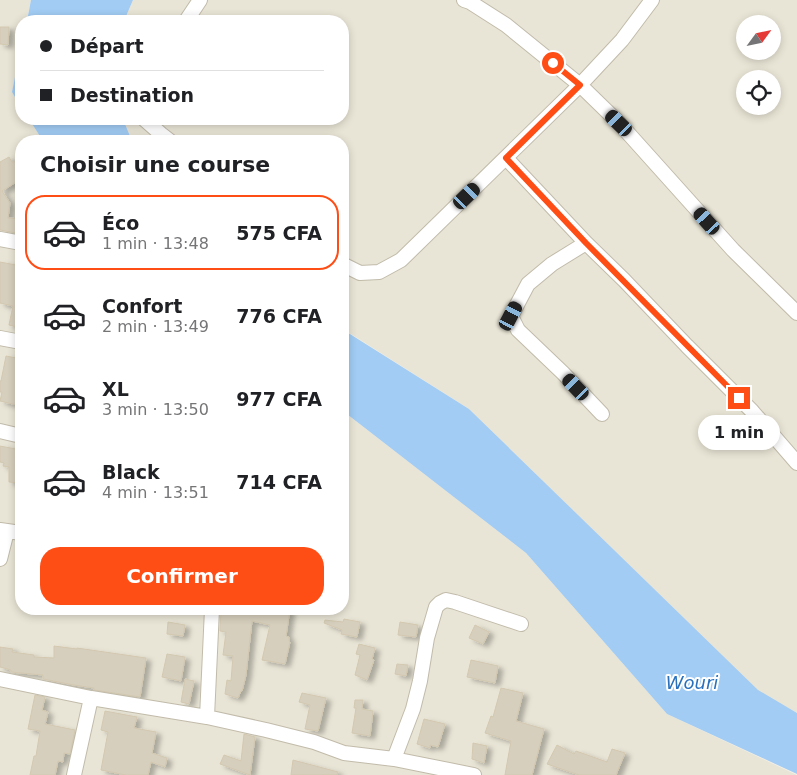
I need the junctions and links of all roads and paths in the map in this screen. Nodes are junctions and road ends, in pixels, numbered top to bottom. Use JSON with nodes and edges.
{"nodes":[{"id":1,"x":200,"y":0,"type":"edge"},
{"id":2,"x":464,"y":0,"type":"edge"},
{"id":3,"x":652,"y":0,"type":"edge"},
{"id":4,"x":190,"y":15,"type":"edge"},
{"id":5,"x":580,"y":85,"type":"junction"},
{"id":6,"x":151,"y":125,"type":"edge"},
{"id":7,"x":162,"y":135,"type":"edge"},
{"id":8,"x":506,"y":158,"type":"junction"},
{"id":9,"x":0,"y":239,"type":"edge"},
{"id":10,"x":15,"y":242,"type":"edge"},
{"id":11,"x":586,"y":243,"type":"junction"},
{"id":12,"x":349,"y":268,"type":"edge"},
{"id":13,"x":797,"y":313,"type":"edge"},
{"id":14,"x":0,"y":338,"type":"edge"},
{"id":15,"x":15,"y":341,"type":"edge"},
{"id":16,"x":602,"y":414,"type":"dead end"},
{"id":17,"x":0,"y":432,"type":"edge"},
{"id":18,"x":15,"y":435,"type":"edge"},
{"id":19,"x":797,"y":463,"type":"edge"},
{"id":20,"x":10,"y":531,"type":"edge"},
{"id":21,"x":0,"y":559,"type":"edge"},
{"id":22,"x":212,"y":615,"type":"edge"},
{"id":23,"x":521,"y":624,"type":"dead end"},
{"id":24,"x":0,"y":678,"type":"edge"},
{"id":25,"x":91,"y":698,"type":"junction"},
{"id":26,"x":207,"y":717,"type":"junction"},
{"id":27,"x":394,"y":759,"type":"junction"},
{"id":28,"x":74,"y":775,"type":"edge"},
{"id":29,"x":474,"y":775,"type":"edge"}],
"edges":[{"from":1,"to":4,"type":"street"},
{"from":2,"to":5,"type":"street"},
{"from":3,"to":5,"type":"street"},
{"from":5,"to":8,"type":"street"},
{"from":5,"to":13,"type":"street"},
{"from":6,"to":7,"type":"street"},
{"from":8,"to":11,"type":"street"},
{"from":8,"to":12,"type":"street"},
{"from":9,"to":10,"type":"street"},
{"from":11,"to":16,"type":"street"},
{"from":11,"to":19,"type":"street"},
{"from":14,"to":15,"type":"street"},
{"from":17,"to":18,"type":"street"},
{"from":20,"to":21,"type":"street"},
{"from":22,"to":26,"type":"street"},
{"from":23,"to":27,"type":"street"},
{"from":24,"to":25,"type":"street"},
{"from":25,"to":26,"type":"street"},
{"from":25,"to":28,"type":"street"},
{"from":26,"to":27,"type":"street"},
{"from":27,"to":29,"type":"street"}]}
